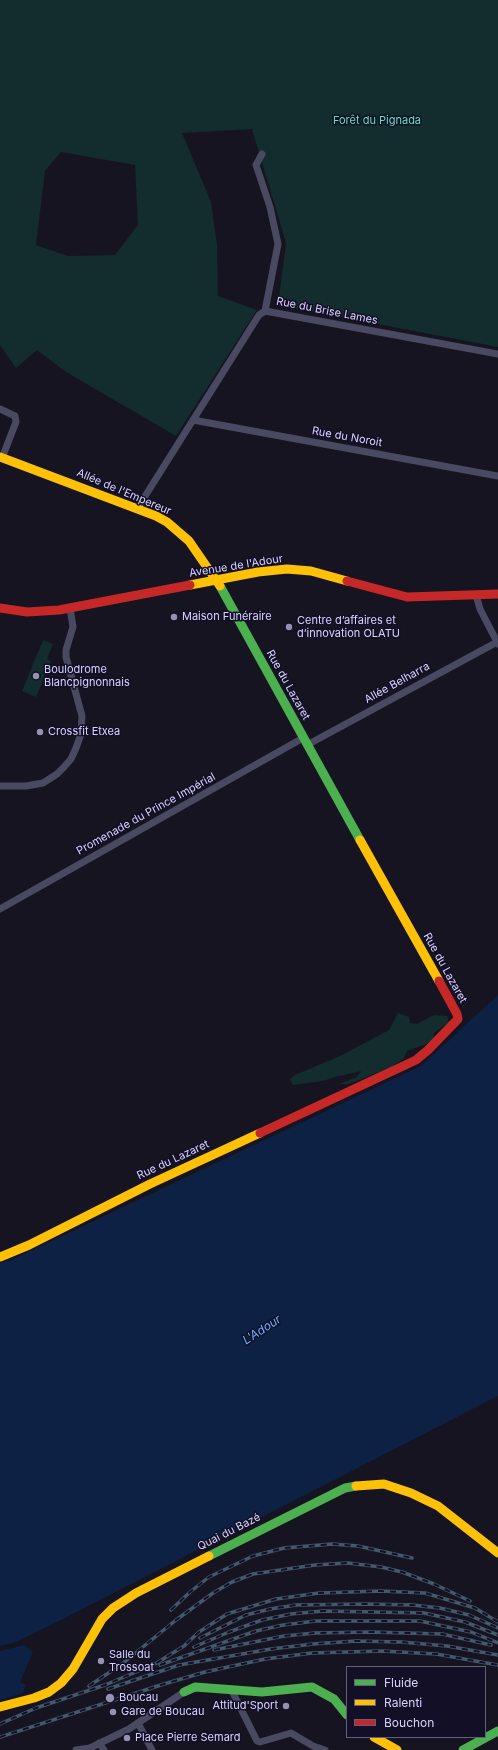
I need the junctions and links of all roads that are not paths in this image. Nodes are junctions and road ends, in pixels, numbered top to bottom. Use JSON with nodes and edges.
{"nodes":[{"id":1,"x":262,"y":154,"type":"dead end"},
{"id":2,"x":265,"y":310,"type":"junction"},
{"id":3,"x":498,"y":354,"type":"edge"},
{"id":4,"x":0,"y":409,"type":"edge"},
{"id":5,"x":193,"y":420,"type":"junction"},
{"id":6,"x":1,"y":457,"type":"edge"},
{"id":7,"x":498,"y":476,"type":"edge"},
{"id":8,"x":137,"y":508,"type":"junction"},
{"id":9,"x":217,"y":580,"type":"junction"},
{"id":10,"x":498,"y":594,"type":"edge"},
{"id":11,"x":476,"y":595,"type":"junction"},
{"id":12,"x":0,"y":608,"type":"edge"},
{"id":13,"x":70,"y":608,"type":"junction"},
{"id":14,"x":497,"y":643,"type":"edge"},
{"id":15,"x":305,"y":742,"type":"junction"},
{"id":16,"x":0,"y":786,"type":"edge"},
{"id":17,"x":0,"y":909,"type":"edge"},
{"id":18,"x":0,"y":1257,"type":"edge"},
{"id":19,"x":498,"y":1553,"type":"edge"},
{"id":20,"x":231,"y":1689,"type":"junction"},
{"id":21,"x":184,"y":1692,"type":"joint"},
{"id":22,"x":0,"y":1708,"type":"edge"},
{"id":23,"x":346,"y":1714,"type":"edge"},
{"id":24,"x":138,"y":1723,"type":"junction"},
{"id":25,"x":498,"y":1731,"type":"edge"},
{"id":26,"x":375,"y":1738,"type":"edge"},
{"id":27,"x":485,"y":1738,"type":"edge"},
{"id":28,"x":486,"y":1738,"type":"edge"},
{"id":29,"x":99,"y":1743,"type":"junction"},
{"id":30,"x":84,"y":1749,"type":"edge"},
{"id":31,"x":391,"y":1749,"type":"edge"},
{"id":32,"x":76,"y":1750,"type":"edge"},
{"id":33,"x":104,"y":1750,"type":"edge"},
{"id":34,"x":152,"y":1750,"type":"edge"},
{"id":35,"x":325,"y":1750,"type":"edge"},
{"id":36,"x":463,"y":1750,"type":"edge"}],
"edges":[{"from":1,"to":2,"type":"street"},
{"from":2,"to":3,"type":"street","name":"Rue du Brise Lames"},
{"from":2,"to":5,"type":"street","name":"Rue du Brise Lames"},
{"from":4,"to":6,"type":"street"},
{"from":5,"to":7,"type":"street","name":"Rue du Noroit"},
{"from":5,"to":8,"type":"street","name":"Rue du Brise Lames"},
{"from":6,"to":8,"type":"street","name":"Allée de l'Empereur"},
{"from":8,"to":9,"type":"street","name":"Allée de l'Empereur"},
{"from":9,"to":11,"type":"street","name":"Avenue de l'Adour"},
{"from":9,"to":13,"type":"street","name":"Avenue de l'Adour"},
{"from":9,"to":15,"type":"street","name":"Rue du Lazaret"},
{"from":10,"to":11,"type":"street","name":"Avenue de l'Adour"},
{"from":11,"to":14,"type":"street"},
{"from":12,"to":13,"type":"street","name":"Avenue de l'Adour"},
{"from":13,"to":16,"type":"street"},
{"from":14,"to":15,"type":"street","name":"Allée Belharra"},
{"from":15,"to":17,"type":"street","name":"Promenade du Prince Impérial"},
{"from":15,"to":18,"type":"street","name":"Rue du Lazaret"},
{"from":19,"to":22,"type":"street","name":"Quai du Bazé"},
{"from":20,"to":21,"type":"street"},
{"from":20,"to":23,"type":"street"},
{"from":20,"to":35,"type":"street"},
{"from":21,"to":24,"type":"street"},
{"from":24,"to":29,"type":"street"},
{"from":24,"to":34,"type":"street"},
{"from":25,"to":28,"type":"street"},
{"from":26,"to":31,"type":"street"},
{"from":27,"to":36,"type":"street"},
{"from":29,"to":30,"type":"street"},
{"from":29,"to":33,"type":"street"},
{"from":30,"to":32,"type":"street"}]}
